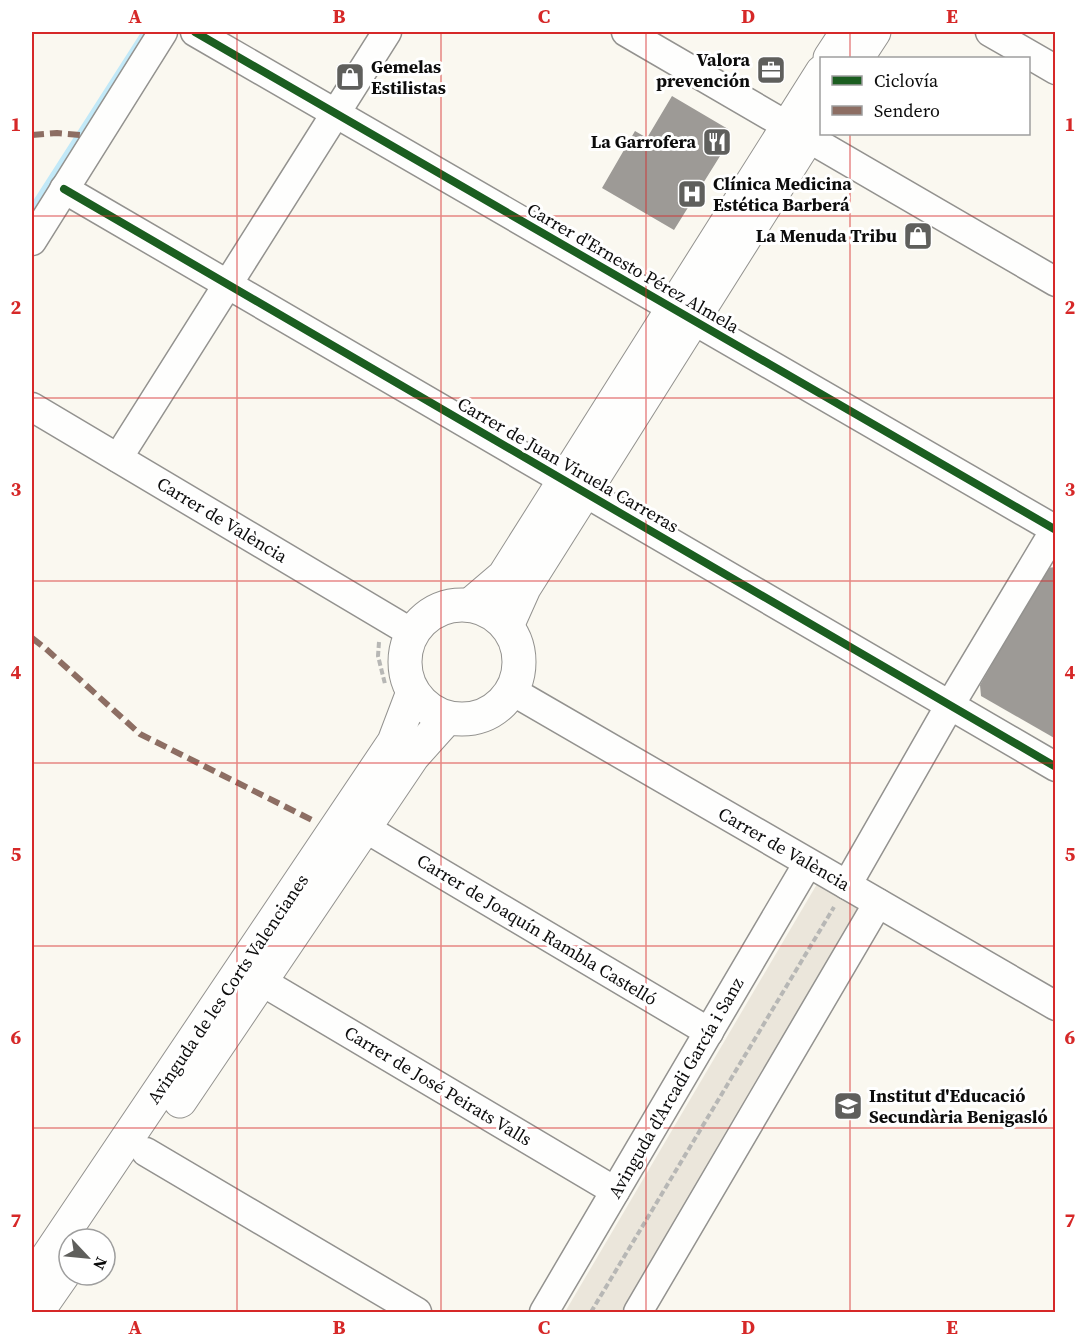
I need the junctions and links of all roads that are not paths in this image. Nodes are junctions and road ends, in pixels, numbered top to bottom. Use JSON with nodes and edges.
{"nodes":[{"id":1,"x":163,"y":32,"type":"edge"},
{"id":2,"x":195,"y":32,"type":"edge"},
{"id":3,"x":387,"y":32,"type":"edge"},
{"id":4,"x":626,"y":32,"type":"edge"},
{"id":5,"x":847,"y":32,"type":"edge"},
{"id":6,"x":874,"y":32,"type":"edge"},
{"id":7,"x":990,"y":32,"type":"edge"},
{"id":8,"x":831,"y":57,"type":"edge"},
{"id":9,"x":858,"y":57,"type":"edge"},
{"id":10,"x":1056,"y":70,"type":"edge"},
{"id":11,"x":820,"y":79,"type":"edge"},
{"id":12,"x":335,"y":113,"type":"junction"},
{"id":13,"x":806,"y":126,"type":"edge"},
{"id":14,"x":820,"y":135,"type":"edge"},
{"id":15,"x":820,"y":135,"type":"edge"},
{"id":16,"x":64,"y":189,"type":"junction"},
{"id":17,"x":32,"y":241,"type":"edge"},
{"id":18,"x":1056,"y":282,"type":"edge"},
{"id":19,"x":228,"y":284,"type":"junction"},
{"id":20,"x":682,"y":314,"type":"junction"},
{"id":21,"x":32,"y":407,"type":"edge"},
{"id":22,"x":118,"y":458,"type":"junction"},
{"id":23,"x":574,"y":486,"type":"junction"},
{"id":24,"x":1055,"y":529,"type":"edge"},
{"id":25,"x":470,"y":605,"type":"junction"},
{"id":26,"x":507,"y":626,"type":"junction"},
{"id":27,"x":412,"y":633,"type":"junction"},
{"id":28,"x":400,"y":691,"type":"junction"},
{"id":29,"x":512,"y":691,"type":"junction"},
{"id":30,"x":950,"y":705,"type":"junction"},
{"id":31,"x":447,"y":718,"type":"junction"},
{"id":32,"x":1056,"y":767,"type":"edge"},
{"id":33,"x":365,"y":828,"type":"junction"},
{"id":34,"x":808,"y":863,"type":"junction"},
{"id":35,"x":847,"y":885,"type":"junction"},
{"id":36,"x":878,"y":903,"type":"junction"},
{"id":37,"x":261,"y":981,"type":"junction"},
{"id":38,"x":1056,"y":1006,"type":"edge"},
{"id":39,"x":709,"y":1032,"type":"junction"},
{"id":40,"x":146,"y":1152,"type":"junction"},
{"id":41,"x":615,"y":1191,"type":"junction"},
{"id":42,"x":95,"y":1227,"type":"edge"},
{"id":43,"x":32,"y":1280,"type":"edge"},
{"id":44,"x":57,"y":1283,"type":"edge"},
{"id":45,"x":37,"y":1312,"type":"edge"},
{"id":46,"x":417,"y":1312,"type":"edge"},
{"id":47,"x":544,"y":1312,"type":"edge"},
{"id":48,"x":638,"y":1312,"type":"edge"}],
"edges":[{"from":1,"to":16,"type":"street"},
{"from":2,"to":12,"type":"street","name":"Carrer d'Ernesto Pérez Almela"},
{"from":3,"to":12,"type":"street"},
{"from":4,"to":13,"type":"street"},
{"from":5,"to":8,"type":"street"},
{"from":6,"to":9,"type":"street"},
{"from":7,"to":10,"type":"street"},
{"from":11,"to":13,"type":"street"},
{"from":12,"to":19,"type":"street"},
{"from":12,"to":20,"type":"street","name":"Carrer d'Ernesto Pérez Almela"},
{"from":13,"to":15,"type":"street"},
{"from":13,"to":20,"type":"street"},
{"from":14,"to":18,"type":"street"},
{"from":16,"to":17,"type":"street"},
{"from":16,"to":19,"type":"street","name":"Carrer de Juan Viruela Carreras"},
{"from":19,"to":22,"type":"street"},
{"from":19,"to":23,"type":"street","name":"Carrer de Juan Viruela Carreras"},
{"from":20,"to":23,"type":"street"},
{"from":20,"to":24,"type":"street","name":"Carrer d'Ernesto Pérez Almela"},
{"from":21,"to":22,"type":"street","name":"Carrer de València"},
{"from":22,"to":27,"type":"street","name":"Carrer de València"},
{"from":23,"to":25,"type":"street"},
{"from":23,"to":26,"type":"street"},
{"from":23,"to":30,"type":"street","name":"Carrer de Juan Viruela Carreras"},
{"from":24,"to":30,"type":"street"},
{"from":25,"to":26,"type":"street"},
{"from":25,"to":27,"type":"street"},
{"from":26,"to":29,"type":"street"},
{"from":27,"to":28,"type":"street"},
{"from":28,"to":31,"type":"street"},
{"from":28,"to":43,"type":"street","name":"Avinguda de les Corts Valencianes"},
{"from":29,"to":31,"type":"street"},
{"from":29,"to":34,"type":"street","name":"Carrer de València"},
{"from":30,"to":32,"type":"street","name":"Carrer de Juan Viruela Carreras"},
{"from":30,"to":35,"type":"street"},
{"from":31,"to":33,"type":"street","name":"Avinguda de les Corts Valencianes"},
{"from":33,"to":37,"type":"street","name":"Avinguda de les Corts Valencianes"},
{"from":33,"to":39,"type":"street","name":"Carrer de Joaquín Rambla Castelló"},
{"from":34,"to":35,"type":"street","name":"Carrer de València"},
{"from":34,"to":39,"type":"street","name":"Avinguda d'Arcadi García i Sanz"},
{"from":35,"to":36,"type":"street","name":"Carrer de València"},
{"from":36,"to":38,"type":"street","name":"Carrer de València"},
{"from":36,"to":48,"type":"street"},
{"from":37,"to":40,"type":"street","name":"Avinguda de les Corts Valencianes"},
{"from":37,"to":41,"type":"street","name":"Carrer de José Peirats Valls"},
{"from":39,"to":41,"type":"street","name":"Avinguda d'Arcadi García i Sanz"},
{"from":40,"to":42,"type":"street","name":"Avinguda de les Corts Valencianes"},
{"from":40,"to":46,"type":"street"},
{"from":41,"to":47,"type":"street","name":"Avinguda d'Arcadi García i Sanz"},
{"from":44,"to":45,"type":"street"}]}
